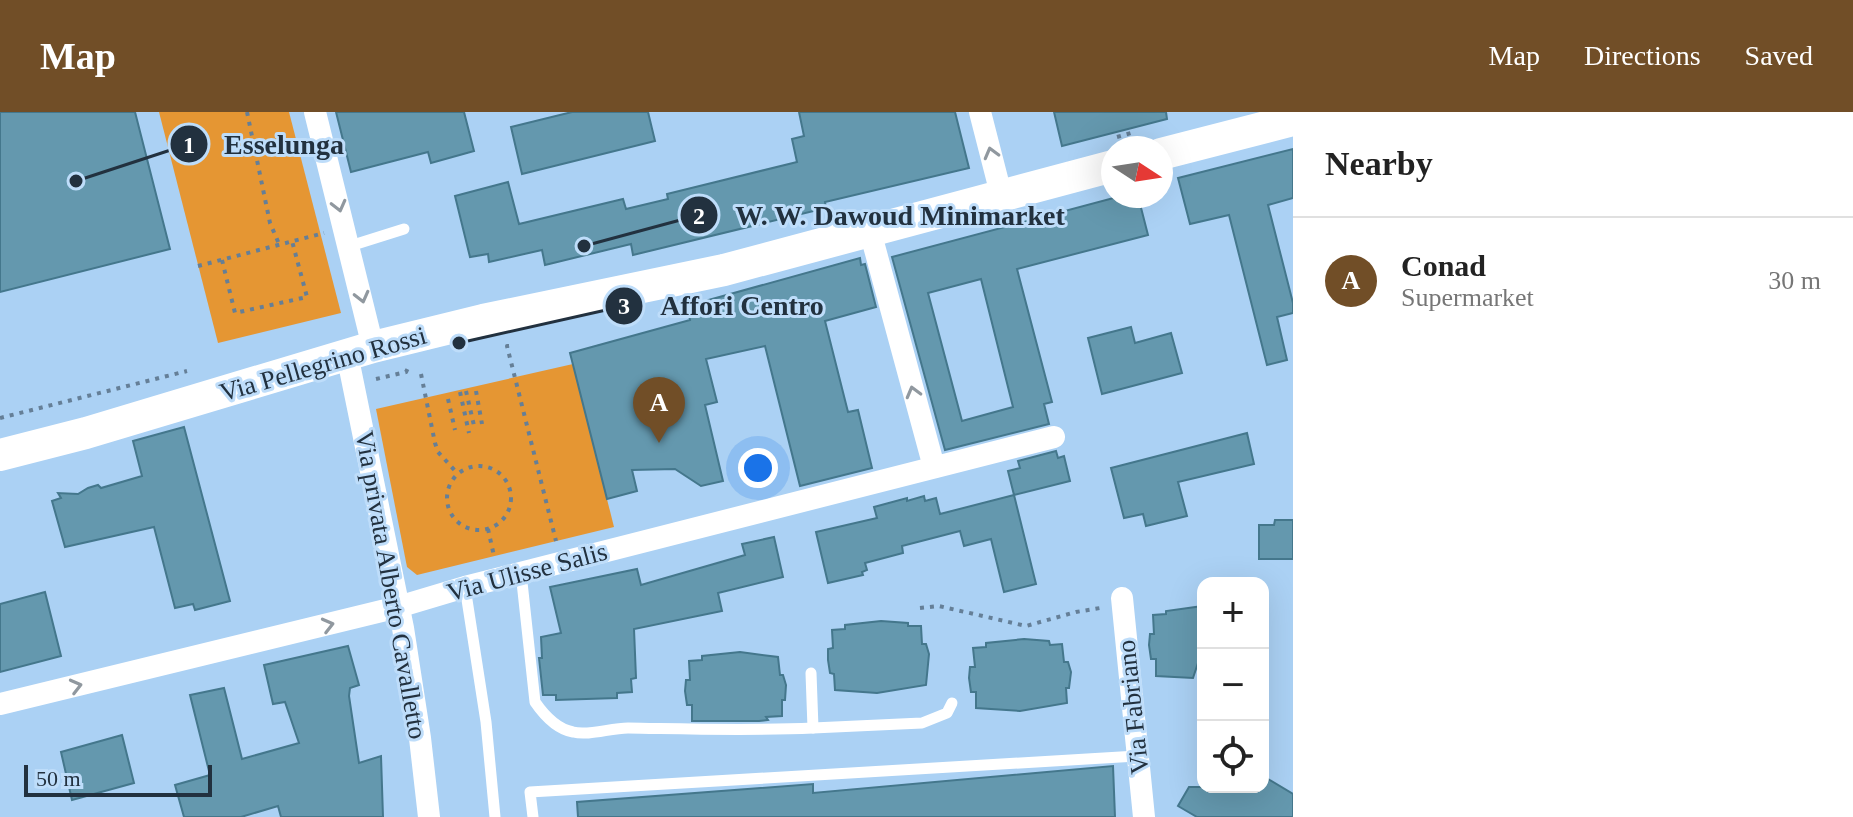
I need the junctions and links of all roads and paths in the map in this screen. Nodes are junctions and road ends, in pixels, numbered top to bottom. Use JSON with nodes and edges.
{"nodes":[{"id":1,"x":247,"y":112,"type":"edge"},
{"id":2,"x":315,"y":112,"type":"edge"},
{"id":3,"x":980,"y":112,"type":"edge"},
{"id":4,"x":1293,"y":120,"type":"edge"},
{"id":5,"x":1173,"y":151,"type":"edge"},
{"id":6,"x":1101,"y":169,"type":"edge"},
{"id":7,"x":1001,"y":194,"type":"junction"},
{"id":8,"x":404,"y":229,"type":"dead end"},
{"id":9,"x":870,"y":231,"type":"junction"},
{"id":10,"x":327,"y":232,"type":"dead end"},
{"id":11,"x":292,"y":241,"type":"junction"},
{"id":12,"x":279,"y":244,"type":"junction"},
{"id":13,"x":350,"y":246,"type":"junction"},
{"id":14,"x":222,"y":260,"type":"junction"},
{"id":15,"x":198,"y":266,"type":"dead end"},
{"id":16,"x":507,"y":346,"type":"dead end"},
{"id":17,"x":360,"y":351,"type":"junction"},
{"id":18,"x":193,"y":369,"type":"dead end"},
{"id":19,"x":421,"y":374,"type":"dead end"},
{"id":20,"x":476,"y":391,"type":"dead end"},
{"id":21,"x":463,"y":392,"type":"dead end"},
{"id":22,"x":448,"y":399,"type":"dead end"},
{"id":23,"x":0,"y":418,"type":"edge"},
{"id":24,"x":482,"y":424,"type":"dead end"},
{"id":25,"x":455,"y":430,"type":"dead end"},
{"id":26,"x":472,"y":431,"type":"dead end"},
{"id":27,"x":1054,"y":437,"type":"dead end"},
{"id":28,"x":0,"y":455,"type":"edge"},
{"id":29,"x":934,"y":467,"type":"junction"},
{"id":30,"x":458,"y":474,"type":"junction"},
{"id":31,"x":488,"y":529,"type":"junction"},
{"id":32,"x":558,"y":547,"type":"dead end"},
{"id":33,"x":496,"y":562,"type":"dead end"},
{"id":34,"x":521,"y":573,"type":"junction"},
{"id":35,"x":465,"y":587,"type":"junction"},
{"id":36,"x":1122,"y":602,"type":"joint"},
{"id":37,"x":398,"y":607,"type":"junction"},
{"id":38,"x":920,"y":608,"type":"dead end"},
{"id":39,"x":811,"y":673,"type":"dead end"},
{"id":40,"x":952,"y":703,"type":"dead end"},
{"id":41,"x":0,"y":704,"type":"edge"},
{"id":42,"x":813,"y":728,"type":"junction"},
{"id":43,"x":1137,"y":756,"type":"junction"},
{"id":44,"x":429,"y":817,"type":"edge"},
{"id":45,"x":495,"y":817,"type":"edge"},
{"id":46,"x":533,"y":817,"type":"edge"},
{"id":47,"x":1144,"y":817,"type":"edge"}],
"edges":[{"from":1,"to":12,"type":"path"},
{"from":2,"to":13,"type":"street","name":"Via privata Alberto Cavalletto","one_way":true},
{"from":7,"to":3,"type":"street","one_way":true},
{"from":4,"to":5,"type":"main road"},
{"from":6,"to":7,"type":"main road","name":"Via Pellegrino Rossi"},
{"from":7,"to":9,"type":"main road","name":"Via Pellegrino Rossi"},
{"from":8,"to":13,"type":"lane"},
{"from":9,"to":17,"type":"main road","name":"Via Pellegrino Rossi"},
{"from":29,"to":9,"type":"street","one_way":true},
{"from":10,"to":11,"type":"path"},
{"from":11,"to":12,"type":"path"},
{"from":11,"to":14,"type":"path"},
{"from":12,"to":14,"type":"path"},
{"from":13,"to":17,"type":"street","name":"Via privata Alberto Cavalletto","one_way":true},
{"from":14,"to":15,"type":"path"},
{"from":16,"to":32,"type":"path"},
{"from":17,"to":28,"type":"main road","name":"Via Pellegrino Rossi"},
{"from":17,"to":37,"type":"street","name":"Via privata Alberto Cavalletto"},
{"from":18,"to":23,"type":"path"},
{"from":19,"to":30,"type":"path"},
{"from":20,"to":24,"type":"path"},
{"from":21,"to":26,"type":"path"},
{"from":22,"to":25,"type":"path"},
{"from":27,"to":29,"type":"street","name":"Via Ulisse Salis"},
{"from":29,"to":34,"type":"street","name":"Via Ulisse Salis"},
{"from":30,"to":31,"type":"path"},
{"from":30,"to":31,"type":"path"},
{"from":31,"to":33,"type":"path"},
{"from":34,"to":35,"type":"street","name":"Via Ulisse Salis"},
{"from":34,"to":42,"type":"lane"},
{"from":35,"to":37,"type":"street","name":"Via Ulisse Salis"},
{"from":35,"to":45,"type":"lane"},
{"from":36,"to":38,"type":"path"},
{"from":36,"to":43,"type":"street","name":"Via Fabriano"},
{"from":41,"to":37,"type":"street","name":"Via Ulisse Salis","one_way":true},
{"from":37,"to":44,"type":"street","name":"Via privata Alberto Cavalletto"},
{"from":39,"to":42,"type":"lane"},
{"from":40,"to":42,"type":"lane"},
{"from":43,"to":46,"type":"lane"},
{"from":43,"to":47,"type":"street","name":"Via Fabriano"}]}
